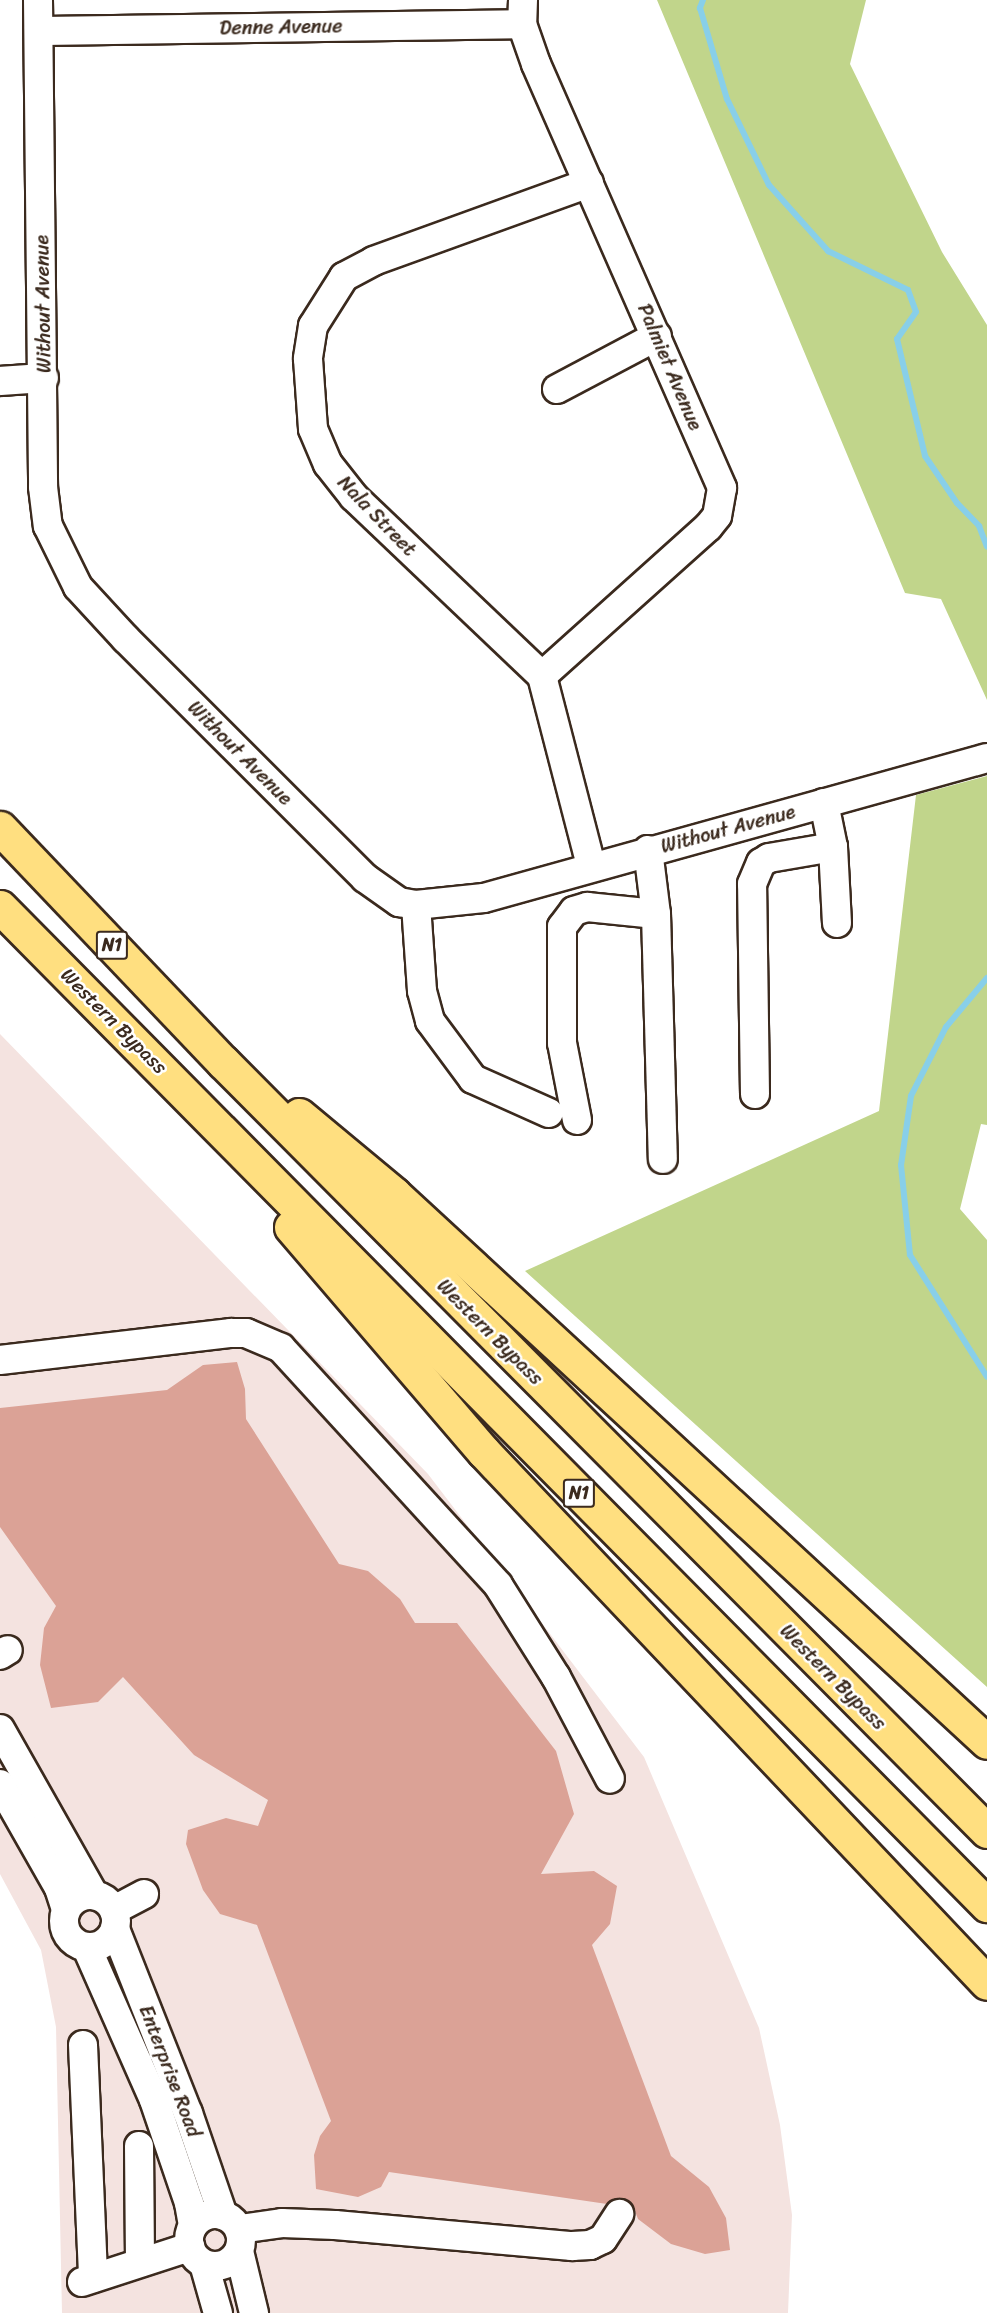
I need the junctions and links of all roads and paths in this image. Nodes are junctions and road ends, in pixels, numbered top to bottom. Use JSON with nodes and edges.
{"nodes":[{"id":1,"x":38,"y":0,"type":"edge"},
{"id":2,"x":523,"y":12,"type":"edge"},
{"id":3,"x":39,"y":31,"type":"junction"},
{"id":4,"x":589,"y":183,"type":"junction"},
{"id":5,"x":657,"y":336,"type":"junction"},
{"id":6,"x":44,"y":378,"type":"junction"},
{"id":7,"x":0,"y":381,"type":"edge"},
{"id":8,"x":557,"y":389,"type":"dead end"},
{"id":9,"x":542,"y":676,"type":"junction"},
{"id":10,"x":987,"y":758,"type":"edge"},
{"id":11,"x":824,"y":803,"type":"junction"},
{"id":12,"x":0,"y":828,"type":"edge"},
{"id":13,"x":833,"y":847,"type":"junction"},
{"id":14,"x":648,"y":850,"type":"junction"},
{"id":15,"x":591,"y":866,"type":"junction"},
{"id":16,"x":416,"y":906,"type":"junction"},
{"id":17,"x":0,"y":907,"type":"edge"},
{"id":18,"x":656,"y":914,"type":"junction"},
{"id":19,"x":837,"y":923,"type":"dead end"},
{"id":20,"x":223,"y":1062,"type":"junction"},
{"id":21,"x":173,"y":1080,"type":"junction"},
{"id":22,"x":755,"y":1094,"type":"dead end"},
{"id":23,"x":549,"y":1113,"type":"dead end"},
{"id":24,"x":576,"y":1120,"type":"dead end"},
{"id":25,"x":663,"y":1159,"type":"dead end"},
{"id":26,"x":0,"y":1360,"type":"edge"},
{"id":27,"x":0,"y":1728,"type":"edge"},
{"id":28,"x":987,"y":1742,"type":"edge"},
{"id":29,"x":610,"y":1779,"type":"dead end"},
{"id":30,"x":0,"y":1784,"type":"edge"},
{"id":31,"x":987,"y":1831,"type":"edge"},
{"id":32,"x":144,"y":1894,"type":"dead end"},
{"id":33,"x":987,"y":1905,"type":"edge"},
{"id":34,"x":66,"y":1909,"type":"junction"},
{"id":35,"x":108,"y":1911,"type":"junction"},
{"id":36,"x":87,"y":1947,"type":"junction"},
{"id":37,"x":987,"y":1983,"type":"edge"},
{"id":38,"x":83,"y":2044,"type":"dead end"},
{"id":39,"x":139,"y":2146,"type":"dead end"},
{"id":40,"x":619,"y":2214,"type":"dead end"},
{"id":41,"x":234,"y":2232,"type":"junction"},
{"id":42,"x":196,"y":2246,"type":"junction"},
{"id":43,"x":140,"y":2262,"type":"junction"},
{"id":44,"x":218,"y":2313,"type":"edge"},
{"id":45,"x":254,"y":2313,"type":"edge"}],
"edges":[{"from":1,"to":3,"type":"street","name":"Without Avenue"},
{"from":2,"to":3,"type":"street","name":"Denne Avenue"},
{"from":2,"to":4,"type":"street","name":"Palmiet Avenue"},
{"from":3,"to":6,"type":"street","name":"Without Avenue"},
{"from":4,"to":5,"type":"street","name":"Palmiet Avenue"},
{"from":4,"to":9,"type":"street","name":"Nala Street"},
{"from":5,"to":8,"type":"street"},
{"from":5,"to":9,"type":"street","name":"Palmiet Avenue"},
{"from":6,"to":7,"type":"street"},
{"from":6,"to":16,"type":"street","name":"Without Avenue"},
{"from":9,"to":15,"type":"street"},
{"from":10,"to":11,"type":"street","name":"Without Avenue"},
{"from":11,"to":13,"type":"street"},
{"from":11,"to":14,"type":"street","name":"Without Avenue"},
{"from":12,"to":20,"type":"highway","name":"Western Bypass","number":"N1"},
{"from":13,"to":19,"type":"street"},
{"from":13,"to":22,"type":"street"},
{"from":14,"to":15,"type":"street","name":"Without Avenue"},
{"from":14,"to":18,"type":"street"},
{"from":15,"to":16,"type":"street","name":"Without Avenue"},
{"from":16,"to":23,"type":"street"},
{"from":17,"to":21,"type":"highway","name":"Western Bypass","number":"N1"},
{"from":18,"to":24,"type":"street"},
{"from":18,"to":25,"type":"street"},
{"from":20,"to":28,"type":"highway"},
{"from":20,"to":31,"type":"highway","name":"Western Bypass","number":"N1"},
{"from":21,"to":33,"type":"highway","name":"Western Bypass","number":"N1"},
{"from":21,"to":37,"type":"highway"},
{"from":26,"to":29,"type":"street"},
{"from":27,"to":35,"type":"street","name":"Enterprise Road"},
{"from":30,"to":34,"type":"street"},
{"from":32,"to":35,"type":"street"},
{"from":34,"to":35,"type":"street"},
{"from":34,"to":36,"type":"street"},
{"from":35,"to":36,"type":"street"},
{"from":35,"to":41,"type":"street","name":"Enterprise Road"},
{"from":36,"to":42,"type":"street","name":"Enterprise Road"},
{"from":38,"to":43,"type":"street"},
{"from":39,"to":43,"type":"street"},
{"from":40,"to":41,"type":"street"},
{"from":41,"to":42,"type":"street"},
{"from":41,"to":42,"type":"street"},
{"from":41,"to":45,"type":"street","name":"Enterprise Road"},
{"from":42,"to":43,"type":"street"},
{"from":42,"to":44,"type":"street","name":"Enterprise Road"}]}
